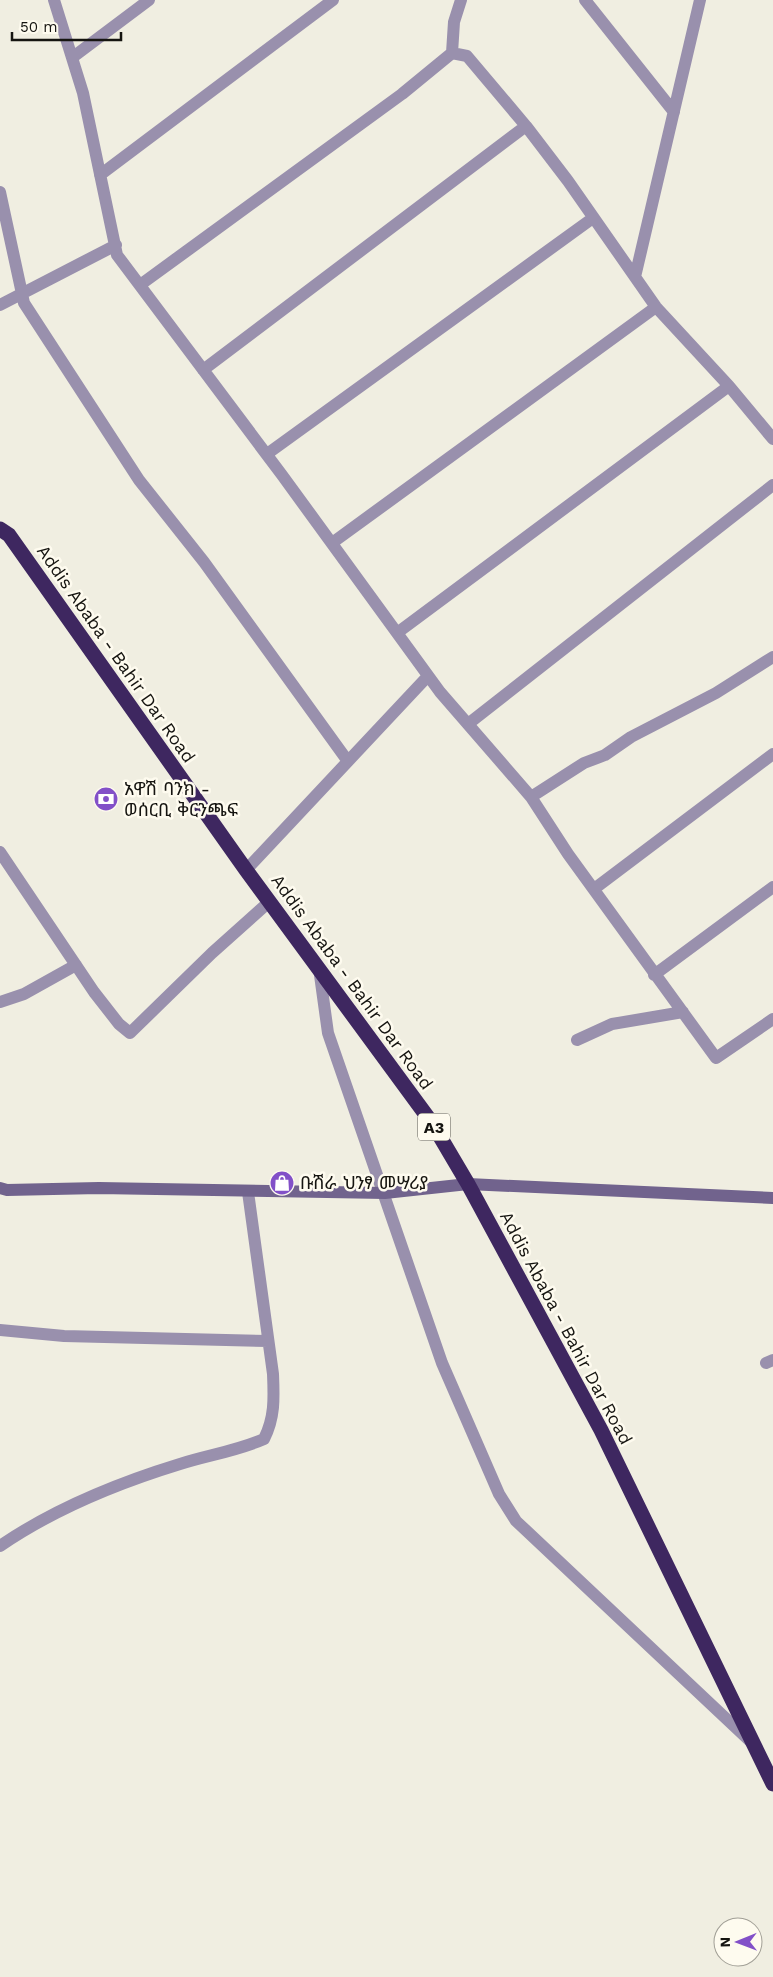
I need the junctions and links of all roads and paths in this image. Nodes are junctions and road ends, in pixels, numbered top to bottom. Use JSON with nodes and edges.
{"nodes":[{"id":1,"x":54,"y":0,"type":"edge"},
{"id":2,"x":149,"y":0,"type":"edge"},
{"id":3,"x":333,"y":0,"type":"edge"},
{"id":4,"x":462,"y":0,"type":"edge"},
{"id":5,"x":585,"y":0,"type":"edge"},
{"id":6,"x":700,"y":0,"type":"edge"},
{"id":7,"x":452,"y":53,"type":"junction"},
{"id":8,"x":73,"y":57,"type":"junction"},
{"id":9,"x":674,"y":112,"type":"junction"},
{"id":10,"x":526,"y":126,"type":"junction"},
{"id":11,"x":100,"y":175,"type":"junction"},
{"id":12,"x":0,"y":192,"type":"edge"},
{"id":13,"x":593,"y":218,"type":"junction"},
{"id":14,"x":116,"y":245,"type":"junction"},
{"id":15,"x":635,"y":277,"type":"junction"},
{"id":16,"x":140,"y":285,"type":"junction"},
{"id":17,"x":22,"y":294,"type":"junction"},
{"id":18,"x":0,"y":305,"type":"edge"},
{"id":19,"x":656,"y":307,"type":"junction"},
{"id":20,"x":203,"y":370,"type":"junction"},
{"id":21,"x":729,"y":386,"type":"junction"},
{"id":22,"x":773,"y":440,"type":"edge"},
{"id":23,"x":267,"y":454,"type":"junction"},
{"id":24,"x":773,"y":485,"type":"edge"},
{"id":25,"x":3,"y":535,"type":"edge"},
{"id":26,"x":332,"y":544,"type":"junction"},
{"id":27,"x":397,"y":633,"type":"junction"},
{"id":28,"x":773,"y":656,"type":"edge"},
{"id":29,"x":428,"y":676,"type":"junction"},
{"id":30,"x":468,"y":724,"type":"junction"},
{"id":31,"x":773,"y":754,"type":"edge"},
{"id":32,"x":347,"y":760,"type":"junction"},
{"id":33,"x":531,"y":797,"type":"junction"},
{"id":34,"x":0,"y":852,"type":"edge"},
{"id":35,"x":246,"y":870,"type":"junction"},
{"id":36,"x":773,"y":887,"type":"edge"},
{"id":37,"x":594,"y":889,"type":"junction"},
{"id":38,"x":270,"y":902,"type":"junction"},
{"id":39,"x":76,"y":965,"type":"junction"},
{"id":40,"x":318,"y":968,"type":"junction"},
{"id":41,"x":654,"y":975,"type":"junction"},
{"id":42,"x":0,"y":1002,"type":"edge"},
{"id":43,"x":683,"y":1012,"type":"junction"},
{"id":44,"x":773,"y":1020,"type":"edge"},
{"id":45,"x":577,"y":1040,"type":"dead end"},
{"id":46,"x":468,"y":1184,"type":"junction"},
{"id":47,"x":2,"y":1192,"type":"edge"},
{"id":48,"x":248,"y":1192,"type":"junction"},
{"id":49,"x":385,"y":1193,"type":"junction"},
{"id":50,"x":773,"y":1198,"type":"edge"},
{"id":51,"x":0,"y":1330,"type":"edge"},
{"id":52,"x":268,"y":1341,"type":"junction"},
{"id":53,"x":0,"y":1546,"type":"edge"},
{"id":54,"x":754,"y":1745,"type":"junction"},
{"id":55,"x":773,"y":1784,"type":"edge"}],
"edges":[{"from":1,"to":8,"type":"street"},
{"from":2,"to":8,"type":"street"},
{"from":3,"to":11,"type":"street"},
{"from":4,"to":7,"type":"street"},
{"from":5,"to":9,"type":"street"},
{"from":6,"to":9,"type":"street"},
{"from":7,"to":10,"type":"street"},
{"from":7,"to":16,"type":"street"},
{"from":8,"to":11,"type":"street"},
{"from":9,"to":15,"type":"street"},
{"from":10,"to":13,"type":"street"},
{"from":10,"to":20,"type":"street"},
{"from":11,"to":14,"type":"street"},
{"from":12,"to":17,"type":"street"},
{"from":13,"to":15,"type":"street"},
{"from":13,"to":23,"type":"street"},
{"from":14,"to":16,"type":"street"},
{"from":14,"to":17,"type":"street"},
{"from":15,"to":19,"type":"street"},
{"from":16,"to":20,"type":"street"},
{"from":17,"to":18,"type":"street"},
{"from":17,"to":32,"type":"street"},
{"from":19,"to":21,"type":"street"},
{"from":19,"to":26,"type":"street"},
{"from":20,"to":23,"type":"street"},
{"from":21,"to":22,"type":"street"},
{"from":21,"to":27,"type":"street"},
{"from":23,"to":26,"type":"street"},
{"from":24,"to":30,"type":"street"},
{"from":25,"to":35,"type":"highway","name":"Addis Ababa - Bahir Dar Road","number":"A3"},
{"from":26,"to":27,"type":"street"},
{"from":27,"to":29,"type":"street"},
{"from":28,"to":33,"type":"street"},
{"from":29,"to":30,"type":"street"},
{"from":29,"to":32,"type":"street"},
{"from":30,"to":33,"type":"street"},
{"from":31,"to":37,"type":"street"},
{"from":32,"to":35,"type":"street"},
{"from":33,"to":37,"type":"street"},
{"from":34,"to":39,"type":"street"},
{"from":35,"to":38,"type":"highway","name":"Addis Ababa - Bahir Dar Road","number":"A3"},
{"from":36,"to":41,"type":"street"},
{"from":37,"to":41,"type":"street"},
{"from":38,"to":39,"type":"street"},
{"from":38,"to":40,"type":"highway","name":"Addis Ababa - Bahir Dar Road","number":"A3"},
{"from":39,"to":42,"type":"street"},
{"from":40,"to":46,"type":"highway","name":"Addis Ababa - Bahir Dar Road","number":"A3"},
{"from":40,"to":49,"type":"street"},
{"from":41,"to":43,"type":"street"},
{"from":43,"to":44,"type":"street"},
{"from":43,"to":45,"type":"street"},
{"from":46,"to":49,"type":"street"},
{"from":46,"to":50,"type":"street"},
{"from":46,"to":54,"type":"highway","name":"Addis Ababa - Bahir Dar Road","number":"A3"},
{"from":47,"to":48,"type":"street"},
{"from":48,"to":49,"type":"street"},
{"from":48,"to":52,"type":"street"},
{"from":49,"to":54,"type":"street"},
{"from":51,"to":52,"type":"street"},
{"from":52,"to":53,"type":"street"},
{"from":54,"to":55,"type":"highway","name":"Addis Ababa - Bahir Dar Road","number":"A3"}]}
